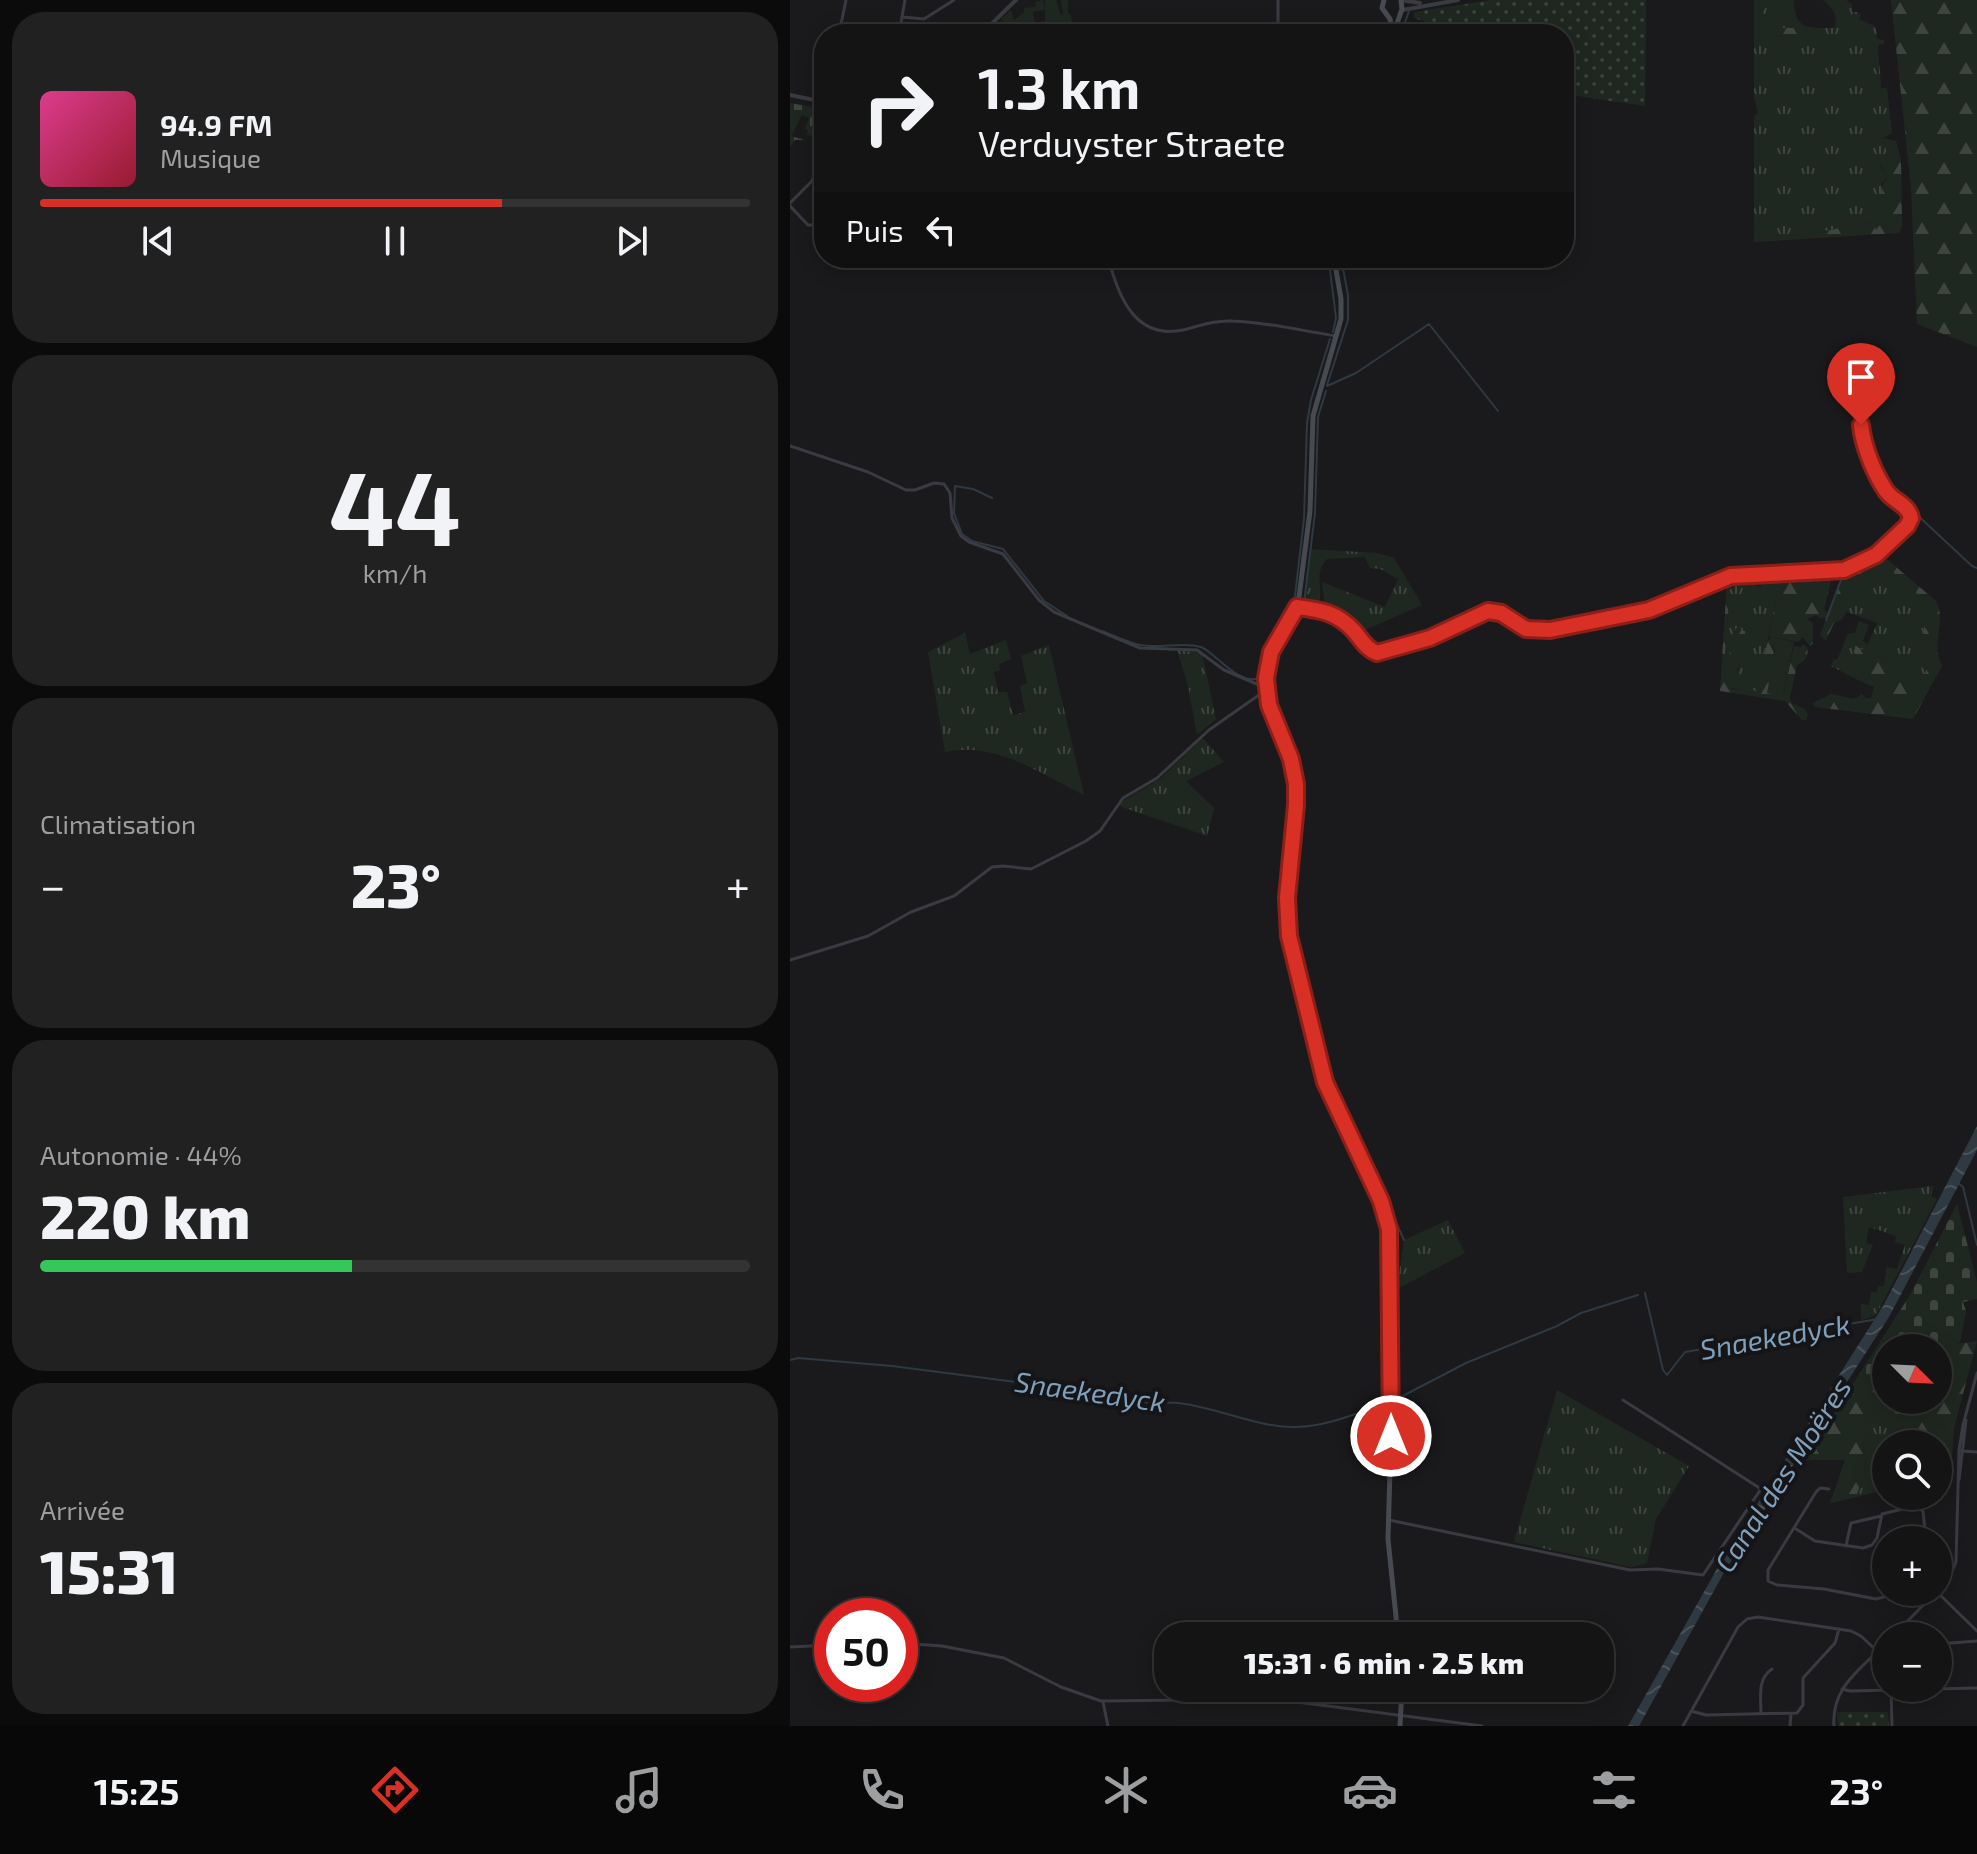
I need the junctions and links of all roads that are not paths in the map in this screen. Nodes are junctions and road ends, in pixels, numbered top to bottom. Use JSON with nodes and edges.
{"nodes":[{"id":1,"x":846,"y":0,"type":"edge"},
{"id":2,"x":905,"y":0,"type":"edge"},
{"id":3,"x":954,"y":0,"type":"edge"},
{"id":4,"x":1016,"y":0,"type":"edge"},
{"id":5,"x":1278,"y":0,"type":"edge"},
{"id":6,"x":1375,"y":0,"type":"edge"},
{"id":7,"x":1401,"y":0,"type":"edge"},
{"id":8,"x":1458,"y":0,"type":"edge"},
{"id":9,"x":1431,"y":3,"type":"junction"},
{"id":10,"x":1383,"y":4,"type":"edge"},
{"id":11,"x":1400,"y":12,"type":"junction"},
{"id":12,"x":1387,"y":14,"type":"junction"},
{"id":13,"x":902,"y":17,"type":"junction"},
{"id":14,"x":841,"y":24,"type":"edge"},
{"id":15,"x":901,"y":24,"type":"edge"},
{"id":16,"x":991,"y":24,"type":"edge"},
{"id":17,"x":1278,"y":24,"type":"edge"},
{"id":18,"x":1390,"y":24,"type":"edge"},
{"id":19,"x":1397,"y":24,"type":"edge"},
{"id":20,"x":790,"y":95,"type":"edge"},
{"id":21,"x":814,"y":100,"type":"edge"},
{"id":22,"x":814,"y":176,"type":"edge"},
{"id":23,"x":790,"y":204,"type":"edge"},
{"id":24,"x":814,"y":225,"type":"edge"},
{"id":25,"x":1112,"y":268,"type":"edge"},
{"id":26,"x":1335,"y":268,"type":"edge"},
{"id":27,"x":1337,"y":336,"type":"junction"},
{"id":28,"x":1861,"y":422,"type":"dead end"},
{"id":29,"x":790,"y":446,"type":"edge"},
{"id":30,"x":1297,"y":607,"type":"junction"},
{"id":31,"x":1266,"y":689,"type":"junction"},
{"id":32,"x":790,"y":960,"type":"edge"},
{"id":33,"x":1977,"y":1373,"type":"edge"},
{"id":34,"x":1623,"y":1400,"type":"dead end"},
{"id":35,"x":1961,"y":1451,"type":"junction"},
{"id":36,"x":1977,"y":1452,"type":"edge"},
{"id":37,"x":1829,"y":1489,"type":"dead end"},
{"id":38,"x":1906,"y":1510,"type":"edge"},
{"id":39,"x":1881,"y":1516,"type":"junction"},
{"id":40,"x":1388,"y":1520,"type":"junction"},
{"id":41,"x":1795,"y":1528,"type":"junction"},
{"id":42,"x":1846,"y":1546,"type":"junction"},
{"id":43,"x":1952,"y":1571,"type":"edge"},
{"id":44,"x":1872,"y":1598,"type":"edge"},
{"id":45,"x":1922,"y":1606,"type":"edge"},
{"id":46,"x":1952,"y":1606,"type":"edge"},
{"id":47,"x":1396,"y":1622,"type":"edge"},
{"id":48,"x":1907,"y":1622,"type":"edge"},
{"id":49,"x":1839,"y":1629,"type":"junction"},
{"id":50,"x":1977,"y":1631,"type":"edge"},
{"id":51,"x":1977,"y":1641,"type":"edge"},
{"id":52,"x":1952,"y":1643,"type":"edge"},
{"id":53,"x":918,"y":1644,"type":"edge"},
{"id":54,"x":814,"y":1646,"type":"edge"},
{"id":55,"x":790,"y":1647,"type":"edge"},
{"id":56,"x":1872,"y":1647,"type":"edge"},
{"id":57,"x":1872,"y":1658,"type":"edge"},
{"id":58,"x":1772,"y":1669,"type":"dead end"},
{"id":59,"x":1952,"y":1688,"type":"edge"},
{"id":60,"x":1977,"y":1688,"type":"edge"},
{"id":61,"x":1842,"y":1689,"type":"junction"},
{"id":62,"x":1872,"y":1690,"type":"edge"},
{"id":63,"x":1103,"y":1701,"type":"junction"},
{"id":64,"x":1402,"y":1702,"type":"edge"},
{"id":65,"x":1891,"y":1702,"type":"edge"},
{"id":66,"x":1691,"y":1711,"type":"junction"},
{"id":67,"x":1791,"y":1714,"type":"junction"},
{"id":68,"x":1760,"y":1715,"type":"junction"},
{"id":69,"x":1401,"y":1716,"type":"junction"},
{"id":70,"x":1108,"y":1726,"type":"edge"},
{"id":71,"x":1400,"y":1726,"type":"edge"},
{"id":72,"x":1482,"y":1726,"type":"edge"},
{"id":73,"x":1683,"y":1726,"type":"edge"},
{"id":74,"x":1790,"y":1726,"type":"edge"},
{"id":75,"x":1834,"y":1726,"type":"edge"},
{"id":76,"x":1892,"y":1726,"type":"edge"}],
"edges":[{"from":1,"to":14,"type":"street"},
{"from":2,"to":13,"type":"street"},
{"from":3,"to":13,"type":"street"},
{"from":4,"to":16,"type":"street"},
{"from":5,"to":17,"type":"street"},
{"from":6,"to":10,"type":"street"},
{"from":7,"to":9,"type":"street"},
{"from":7,"to":11,"type":"main road"},
{"from":8,"to":9,"type":"street"},
{"from":9,"to":11,"type":"street"},
{"from":10,"to":12,"type":"main road"},
{"from":11,"to":12,"type":"main road"},
{"from":11,"to":19,"type":"main road"},
{"from":12,"to":18,"type":"main road"},
{"from":13,"to":15,"type":"street"},
{"from":20,"to":21,"type":"street"},
{"from":22,"to":23,"type":"street"},
{"from":23,"to":24,"type":"street"},
{"from":25,"to":27,"type":"street"},
{"from":26,"to":27,"type":"main road"},
{"from":27,"to":30,"type":"main road"},
{"from":28,"to":30,"type":"street"},
{"from":29,"to":31,"type":"street"},
{"from":30,"to":31,"type":"main road"},
{"from":31,"to":32,"type":"street"},
{"from":31,"to":40,"type":"main road"},
{"from":33,"to":35,"type":"street"},
{"from":34,"to":40,"type":"street"},
{"from":35,"to":36,"type":"street"},
{"from":35,"to":43,"type":"street"},
{"from":37,"to":41,"type":"street"},
{"from":38,"to":39,"type":"street"},
{"from":39,"to":42,"type":"street"},
{"from":39,"to":42,"type":"street"},
{"from":40,"to":47,"type":"main road"},
{"from":41,"to":42,"type":"street"},
{"from":41,"to":44,"type":"street"},
{"from":45,"to":48,"type":"street"},
{"from":46,"to":50,"type":"street"},
{"from":49,"to":56,"type":"street"},
{"from":49,"to":66,"type":"street"},
{"from":49,"to":67,"type":"street"},
{"from":51,"to":52,"type":"street"},
{"from":53,"to":63,"type":"street"},
{"from":54,"to":55,"type":"street"},
{"from":57,"to":61,"type":"street"},
{"from":58,"to":68,"type":"street"},
{"from":59,"to":60,"type":"street"},
{"from":61,"to":62,"type":"street"},
{"from":61,"to":75,"type":"street"},
{"from":63,"to":69,"type":"street"},
{"from":63,"to":70,"type":"street"},
{"from":64,"to":69,"type":"main road"},
{"from":65,"to":76,"type":"street"},
{"from":66,"to":68,"type":"street"},
{"from":66,"to":73,"type":"street"},
{"from":67,"to":68,"type":"street"},
{"from":67,"to":74,"type":"street"},
{"from":69,"to":71,"type":"main road"},
{"from":69,"to":72,"type":"street"}]}
